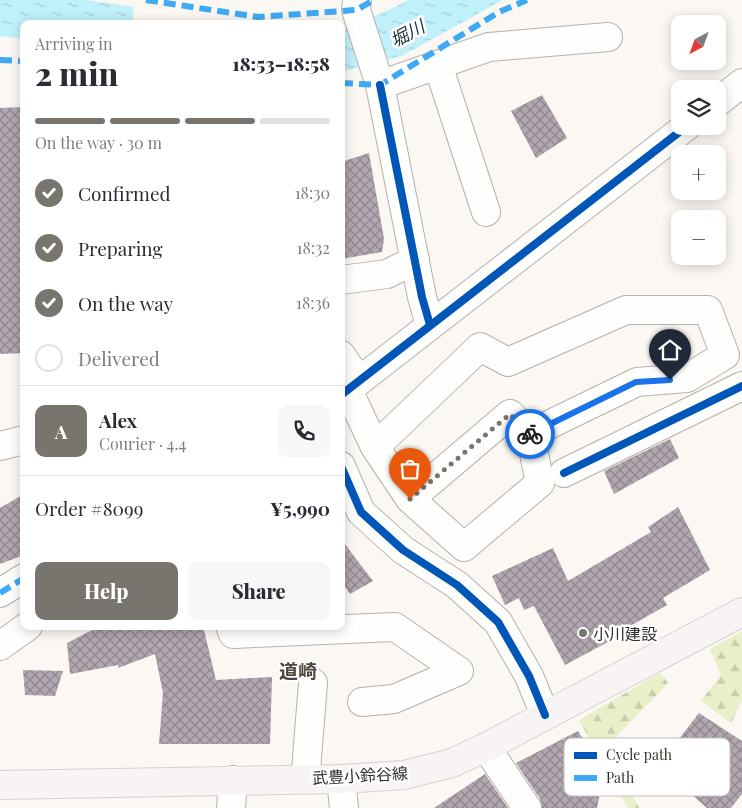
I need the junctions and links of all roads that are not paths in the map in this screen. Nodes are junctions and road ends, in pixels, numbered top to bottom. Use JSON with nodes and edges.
{"nodes":[{"id":1,"x":357,"y":5,"type":"edge"},
{"id":2,"x":608,"y":37,"type":"dead end"},
{"id":3,"x":438,"y":65,"type":"junction"},
{"id":4,"x":742,"y":84,"type":"edge"},
{"id":5,"x":380,"y":85,"type":"junction"},
{"id":6,"x":726,"y":96,"type":"edge"},
{"id":7,"x":675,"y":135,"type":"edge"},
{"id":8,"x":486,"y":212,"type":"dead end"},
{"id":9,"x":414,"y":260,"type":"junction"},
{"id":10,"x":345,"y":279,"type":"edge"},
{"id":11,"x":430,"y":325,"type":"junction"},
{"id":12,"x":345,"y":369,"type":"edge"},
{"id":13,"x":742,"y":386,"type":"edge"},
{"id":14,"x":350,"y":388,"type":"edge"},
{"id":15,"x":530,"y":434,"type":"junction"},
{"id":16,"x":20,"y":441,"type":"edge"},
{"id":17,"x":0,"y":446,"type":"edge"},
{"id":18,"x":375,"y":448,"type":"junction"},
{"id":19,"x":564,"y":473,"type":"dead end"},
{"id":20,"x":345,"y":475,"type":"edge"},
{"id":21,"x":410,"y":499,"type":"junction"},
{"id":22,"x":20,"y":580,"type":"edge"},
{"id":23,"x":0,"y":593,"type":"edge"},
{"id":24,"x":742,"y":612,"type":"edge"},
{"id":25,"x":345,"y":628,"type":"edge"},
{"id":26,"x":22,"y":630,"type":"edge"},
{"id":27,"x":232,"y":630,"type":"edge"},
{"id":28,"x":285,"y":630,"type":"edge"},
{"id":29,"x":0,"y":646,"type":"edge"},
{"id":30,"x":313,"y":683,"type":"dead end"},
{"id":31,"x":362,"y":702,"type":"dead end"},
{"id":32,"x":545,"y":715,"type":"junction"},
{"id":33,"x":486,"y":748,"type":"junction"},
{"id":34,"x":306,"y":778,"type":"junction"},
{"id":35,"x":341,"y":779,"type":"junction"},
{"id":36,"x":233,"y":780,"type":"junction"},
{"id":37,"x":0,"y":785,"type":"edge"},
{"id":38,"x":231,"y":808,"type":"edge"},
{"id":39,"x":344,"y":808,"type":"edge"},
{"id":40,"x":527,"y":808,"type":"edge"}],
"edges":[{"from":1,"to":5,"type":"street"},
{"from":2,"to":3,"type":"street"},
{"from":3,"to":5,"type":"street"},
{"from":3,"to":8,"type":"street"},
{"from":4,"to":6,"type":"street"},
{"from":5,"to":9,"type":"street"},
{"from":7,"to":11,"type":"street"},
{"from":9,"to":10,"type":"street"},
{"from":9,"to":11,"type":"street"},
{"from":11,"to":14,"type":"street"},
{"from":12,"to":14,"type":"street"},
{"from":13,"to":19,"type":"street"},
{"from":14,"to":18,"type":"street"},
{"from":15,"to":18,"type":"street"},
{"from":15,"to":21,"type":"street"},
{"from":15,"to":21,"type":"street"},
{"from":16,"to":17,"type":"street"},
{"from":18,"to":21,"type":"street"},
{"from":20,"to":32,"type":"street"},
{"from":22,"to":23,"type":"street"},
{"from":24,"to":32,"type":"main road","name":"武豊小鈴谷線"},
{"from":25,"to":31,"type":"street"},
{"from":26,"to":29,"type":"street"},
{"from":27,"to":28,"type":"street"},
{"from":30,"to":34,"type":"street"},
{"from":32,"to":33,"type":"main road","name":"武豊小鈴谷線"},
{"from":33,"to":35,"type":"main road","name":"武豊小鈴谷線"},
{"from":33,"to":40,"type":"street"},
{"from":34,"to":35,"type":"main road","name":"武豊小鈴谷線"},
{"from":34,"to":36,"type":"main road","name":"武豊小鈴谷線"},
{"from":35,"to":39,"type":"street"},
{"from":36,"to":37,"type":"main road","name":"武豊小鈴谷線"},
{"from":36,"to":38,"type":"street"}]}
